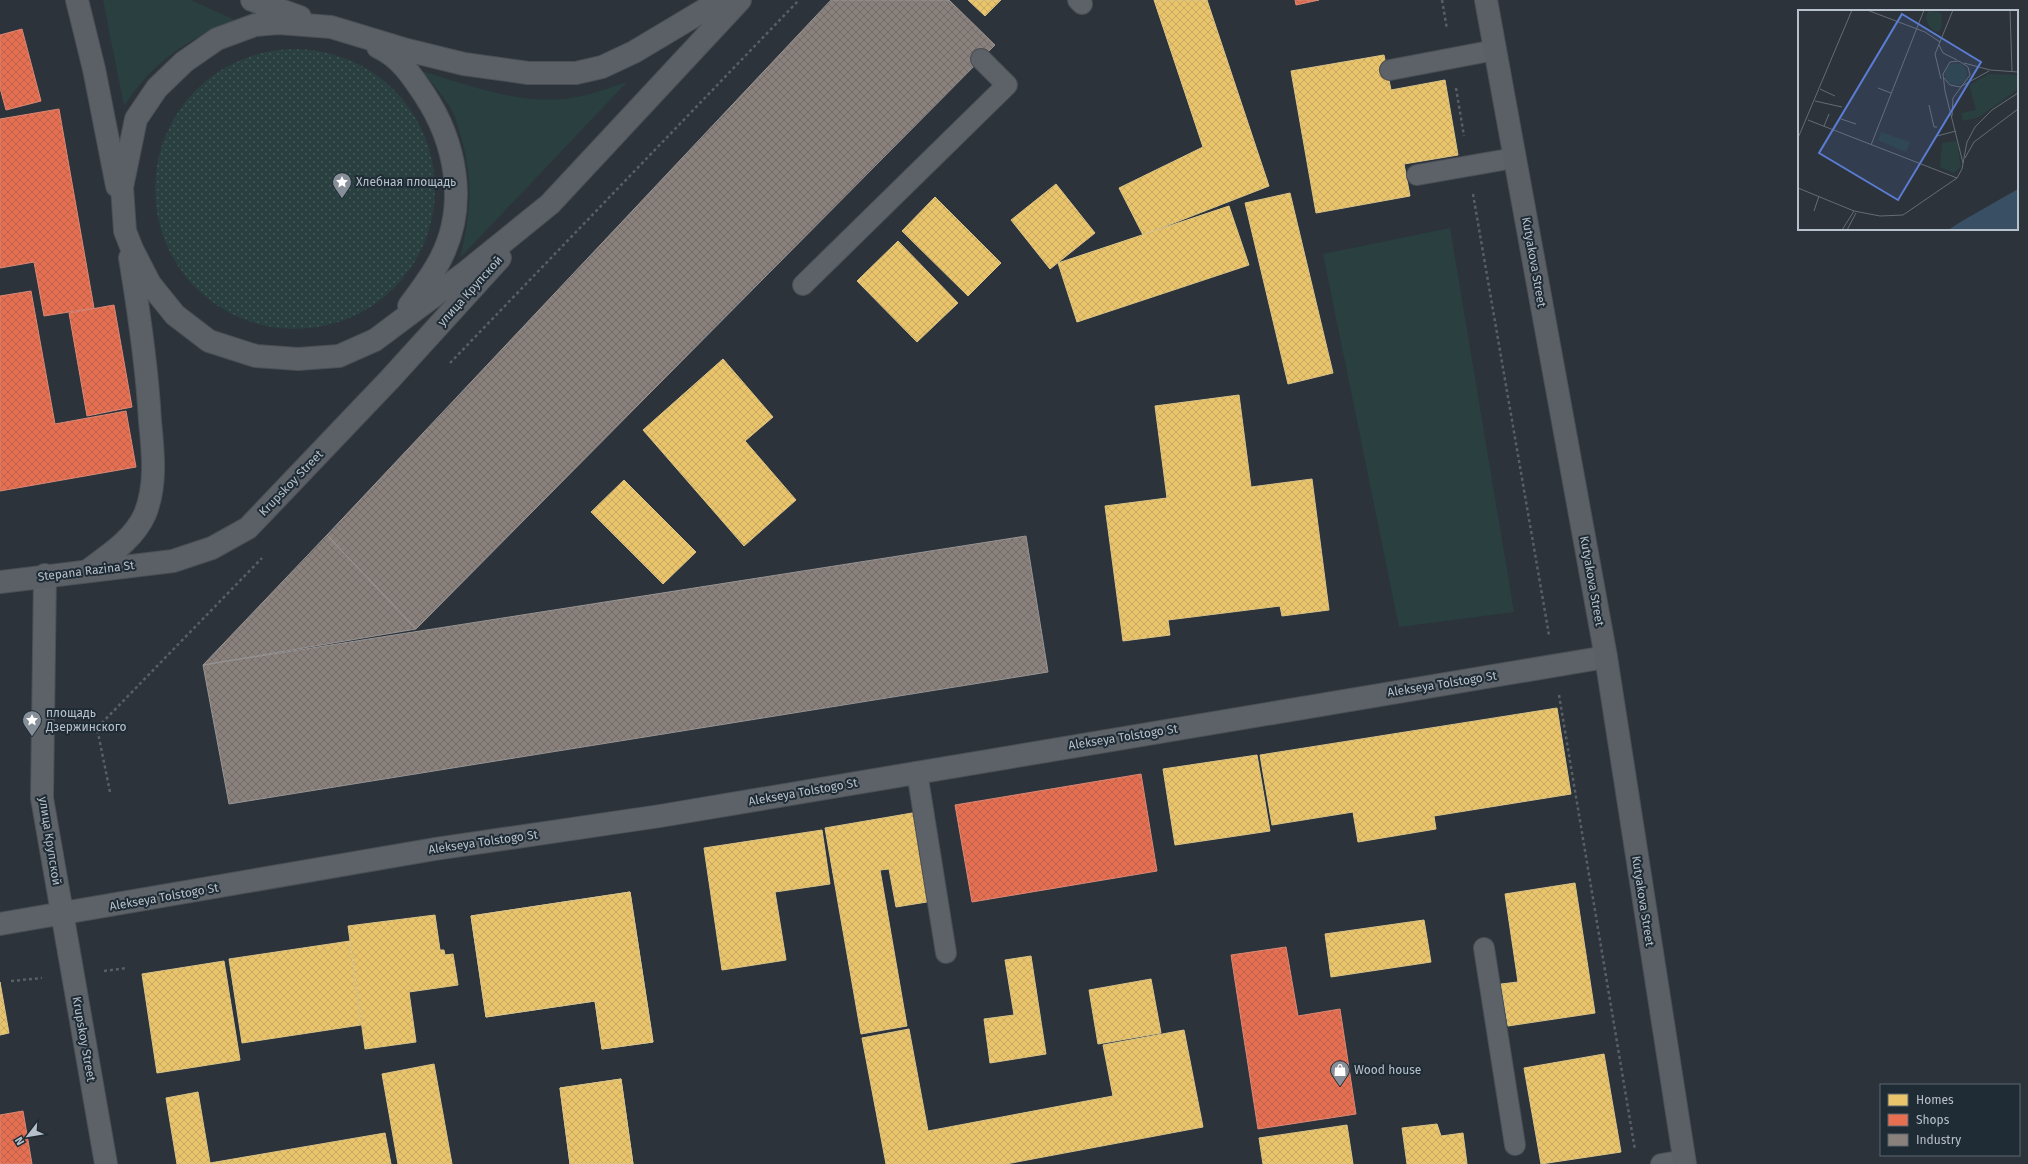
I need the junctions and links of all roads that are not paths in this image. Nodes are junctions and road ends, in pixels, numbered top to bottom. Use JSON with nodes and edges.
{"nodes":[{"id":1,"x":77,"y":0,"type":"edge"},
{"id":2,"x":252,"y":0,"type":"edge"},
{"id":3,"x":721,"y":0,"type":"edge"},
{"id":4,"x":740,"y":0,"type":"edge"},
{"id":5,"x":1486,"y":0,"type":"edge"},
{"id":6,"x":331,"y":27,"type":"junction"},
{"id":7,"x":1495,"y":50,"type":"junction"},
{"id":8,"x":981,"y":60,"type":"dead end"},
{"id":9,"x":1390,"y":70,"type":"dead end"},
{"id":10,"x":1514,"y":158,"type":"junction"},
{"id":11,"x":1417,"y":175,"type":"dead end"},
{"id":12,"x":550,"y":204,"type":"junction"},
{"id":13,"x":125,"y":231,"type":"junction"},
{"id":14,"x":803,"y":285,"type":"dead end"},
{"id":15,"x":375,"y":340,"type":"junction"},
{"id":16,"x":173,"y":561,"type":"joint"},
{"id":17,"x":89,"y":570,"type":"junction"},
{"id":18,"x":46,"y":576,"type":"junction"},
{"id":19,"x":0,"y":582,"type":"edge"},
{"id":20,"x":1606,"y":657,"type":"junction"},
{"id":21,"x":917,"y":772,"type":"junction"},
{"id":22,"x":62,"y":914,"type":"junction"},
{"id":23,"x":0,"y":924,"type":"edge"},
{"id":24,"x":1484,"y":948,"type":"dead end"},
{"id":25,"x":946,"y":953,"type":"dead end"},
{"id":26,"x":1516,"y":1145,"type":"dead end"},
{"id":27,"x":1685,"y":1162,"type":"edge"},
{"id":28,"x":106,"y":1164,"type":"edge"},
{"id":29,"x":1661,"y":1164,"type":"edge"}],
"edges":[{"from":1,"to":13,"type":"main road"},
{"from":2,"to":6,"type":"main road"},
{"from":3,"to":6,"type":"main road"},
{"from":4,"to":12,"type":"main road"},
{"from":5,"to":7,"type":"main road","name":"Kutyakova Street"},
{"from":6,"to":13,"type":"main road"},
{"from":6,"to":15,"type":"main road"},
{"from":7,"to":9,"type":"lane"},
{"from":7,"to":10,"type":"main road","name":"Kutyakova Street"},
{"from":8,"to":14,"type":"lane"},
{"from":10,"to":11,"type":"lane"},
{"from":10,"to":20,"type":"main road","name":"Kutyakova Street"},
{"from":12,"to":15,"type":"main road"},
{"from":12,"to":16,"type":"main road","name":"Krupskoy Street"},
{"from":13,"to":15,"type":"main road"},
{"from":13,"to":17,"type":"main road"},
{"from":16,"to":17,"type":"main road","name":"Stepana Razina St"},
{"from":17,"to":18,"type":"main road","name":"Stepana Razina St"},
{"from":18,"to":19,"type":"main road","name":"Stepana Razina St"},
{"from":18,"to":22,"type":"street","name":"улица Крупской"},
{"from":20,"to":21,"type":"street","name":"Alekseya Tolstogo St"},
{"from":20,"to":27,"type":"main road","name":"Kutyakova Street"},
{"from":21,"to":22,"type":"street","name":"Alekseya Tolstogo St"},
{"from":21,"to":25,"type":"lane"},
{"from":22,"to":23,"type":"street","name":"Alekseya Tolstogo St"},
{"from":22,"to":28,"type":"street","name":"Krupskoy Street"},
{"from":24,"to":26,"type":"lane"},
{"from":27,"to":29,"type":"lane"}]}
